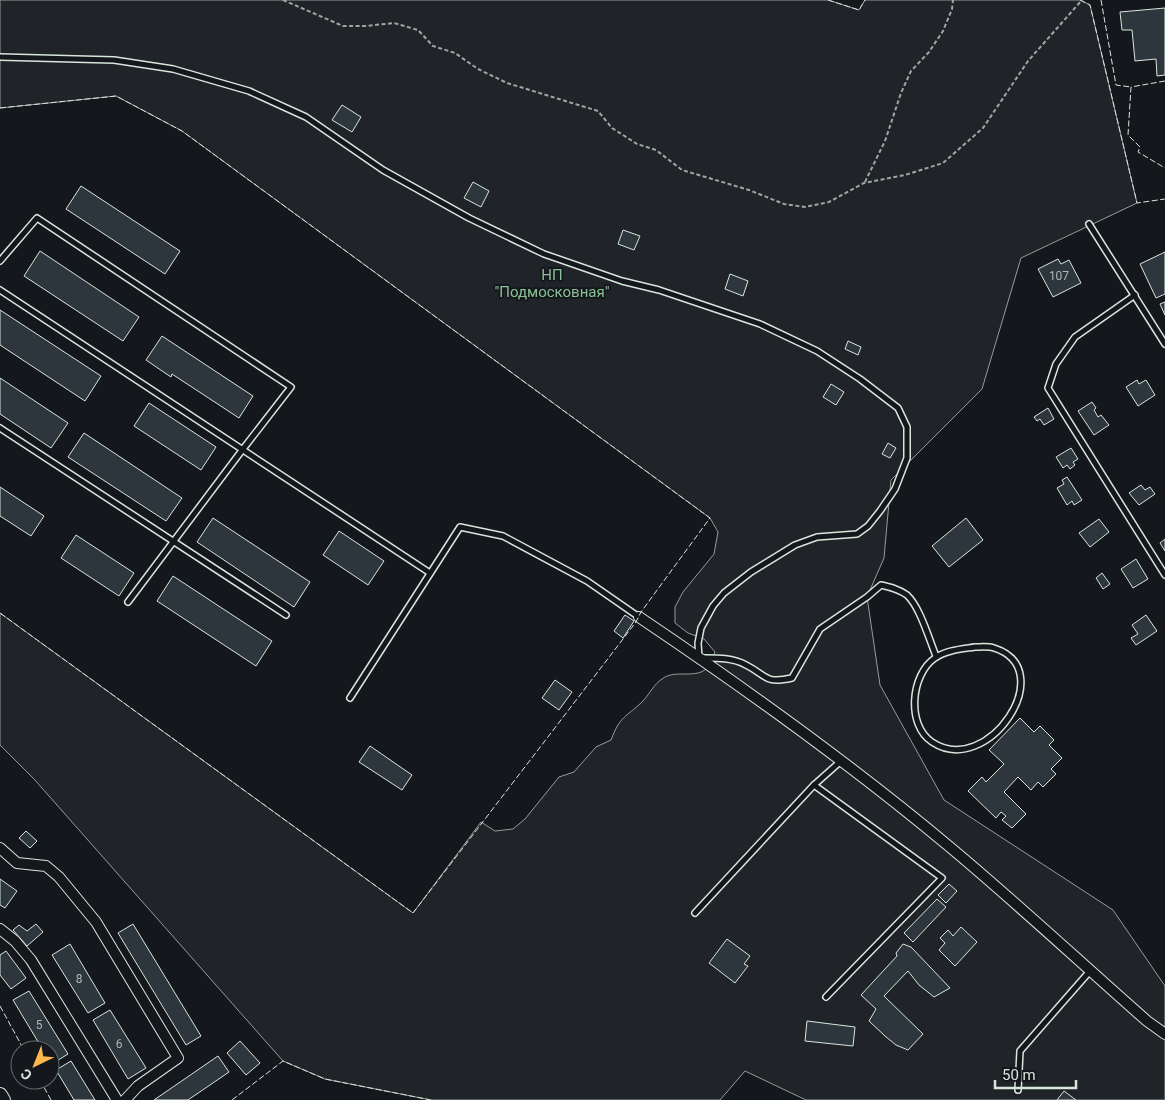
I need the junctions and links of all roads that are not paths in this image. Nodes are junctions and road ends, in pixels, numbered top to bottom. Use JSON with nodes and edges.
{"nodes":[{"id":1,"x":0,"y":57,"type":"edge"},
{"id":2,"x":1089,"y":224,"type":"dead end"},
{"id":3,"x":0,"y":261,"type":"edge"},
{"id":4,"x":0,"y":290,"type":"edge"},
{"id":5,"x":1135,"y":295,"type":"junction"},
{"id":6,"x":1165,"y":344,"type":"edge"},
{"id":7,"x":0,"y":428,"type":"edge"},
{"id":8,"x":242,"y":449,"type":"junction"},
{"id":9,"x":175,"y":542,"type":"junction"},
{"id":10,"x":430,"y":572,"type":"junction"},
{"id":11,"x":1165,"y":575,"type":"edge"},
{"id":12,"x":128,"y":602,"type":"dead end"},
{"id":13,"x":286,"y":615,"type":"dead end"},
{"id":14,"x":639,"y":617,"type":"joint"},
{"id":15,"x":936,"y":656,"type":"junction"},
{"id":16,"x":699,"y":658,"type":"junction"},
{"id":17,"x":350,"y":698,"type":"dead end"},
{"id":18,"x":841,"y":760,"type":"junction"},
{"id":19,"x":814,"y":786,"type":"junction"},
{"id":20,"x":0,"y":848,"type":"edge"},
{"id":21,"x":695,"y":913,"type":"dead end"},
{"id":22,"x":0,"y":929,"type":"edge"},
{"id":23,"x":1090,"y":971,"type":"junction"},
{"id":24,"x":826,"y":997,"type":"dead end"},
{"id":25,"x":1165,"y":1034,"type":"edge"},
{"id":26,"x":1018,"y":1090,"type":"dead end"},
{"id":27,"x":0,"y":1095,"type":"edge"},
{"id":28,"x":3,"y":1100,"type":"edge"},
{"id":29,"x":117,"y":1100,"type":"edge"},
{"id":30,"x":125,"y":1100,"type":"edge"}],
"edges":[{"from":1,"to":16,"type":"lane"},
{"from":2,"to":5,"type":"lane"},
{"from":3,"to":8,"type":"lane"},
{"from":4,"to":8,"type":"lane"},
{"from":5,"to":6,"type":"lane"},
{"from":5,"to":11,"type":"lane"},
{"from":7,"to":9,"type":"lane"},
{"from":8,"to":9,"type":"lane"},
{"from":8,"to":10,"type":"lane"},
{"from":9,"to":12,"type":"lane"},
{"from":9,"to":13,"type":"lane"},
{"from":10,"to":14,"type":"lane"},
{"from":10,"to":17,"type":"lane"},
{"from":14,"to":16,"type":"street"},
{"from":15,"to":15,"type":"lane"},
{"from":15,"to":16,"type":"lane"},
{"from":16,"to":18,"type":"street"},
{"from":18,"to":19,"type":"lane"},
{"from":18,"to":23,"type":"street"},
{"from":19,"to":21,"type":"lane"},
{"from":19,"to":24,"type":"lane"},
{"from":20,"to":30,"type":"street"},
{"from":22,"to":29,"type":"street"},
{"from":23,"to":25,"type":"street"},
{"from":23,"to":26,"type":"lane"},
{"from":27,"to":28,"type":"main road"}]}
